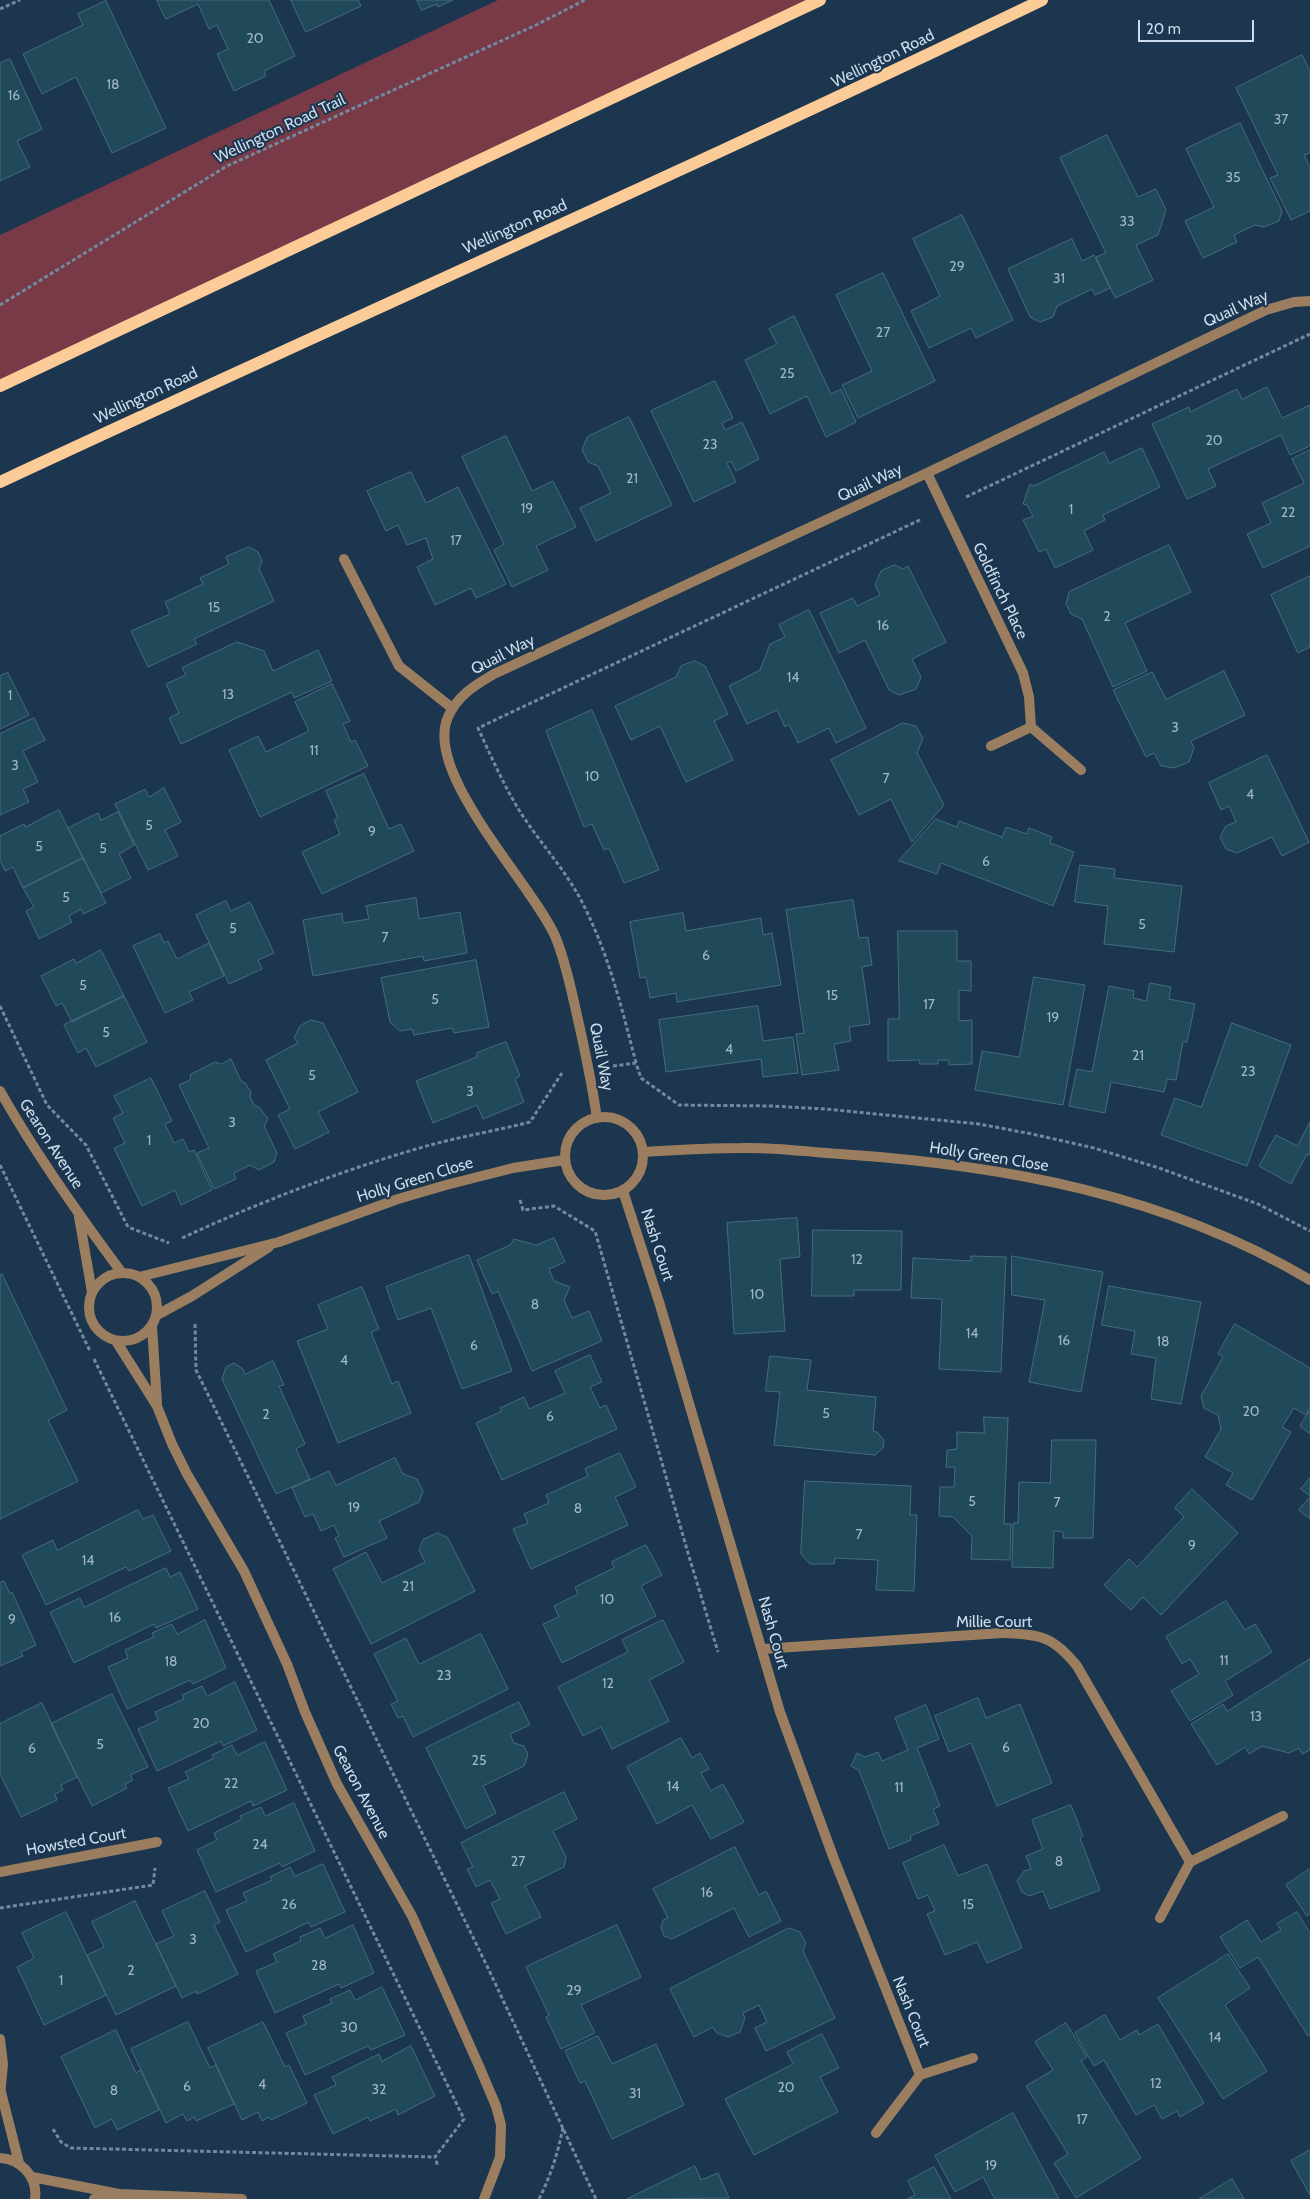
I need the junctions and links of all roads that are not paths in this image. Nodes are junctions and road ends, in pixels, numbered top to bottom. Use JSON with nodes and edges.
{"nodes":[{"id":1,"x":820,"y":0,"type":"edge"},
{"id":2,"x":1042,"y":0,"type":"edge"},
{"id":3,"x":1310,"y":302,"type":"edge"},
{"id":4,"x":0,"y":386,"type":"edge"},
{"id":5,"x":927,"y":473,"type":"junction"},
{"id":6,"x":0,"y":482,"type":"edge"},
{"id":7,"x":344,"y":559,"type":"dead end"},
{"id":8,"x":452,"y":708,"type":"junction"},
{"id":9,"x":1031,"y":727,"type":"junction"},
{"id":10,"x":991,"y":746,"type":"dead end"},
{"id":11,"x":1081,"y":770,"type":"dead end"},
{"id":12,"x":0,"y":1091,"type":"edge"},
{"id":13,"x":598,"y":1118,"type":"junction"},
{"id":14,"x":644,"y":1152,"type":"junction"},
{"id":15,"x":564,"y":1160,"type":"junction"},
{"id":16,"x":623,"y":1191,"type":"junction"},
{"id":17,"x":78,"y":1214,"type":"junction"},
{"id":18,"x":279,"y":1242,"type":"junction"},
{"id":19,"x":122,"y":1273,"type":"junction"},
{"id":20,"x":139,"y":1277,"type":"junction"},
{"id":21,"x":1310,"y":1280,"type":"edge"},
{"id":22,"x":92,"y":1292,"type":"junction"},
{"id":23,"x":157,"y":1315,"type":"junction"},
{"id":24,"x":152,"y":1327,"type":"junction"},
{"id":25,"x":116,"y":1341,"type":"junction"},
{"id":26,"x":157,"y":1406,"type":"junction"},
{"id":27,"x":762,"y":1649,"type":"junction"},
{"id":28,"x":1282,"y":1816,"type":"dead end"},
{"id":29,"x":157,"y":1842,"type":"road end"},
{"id":30,"x":1190,"y":1862,"type":"junction"},
{"id":31,"x":0,"y":1872,"type":"edge"},
{"id":32,"x":1160,"y":1918,"type":"dead end"},
{"id":33,"x":0,"y":2038,"type":"edge"},
{"id":34,"x":973,"y":2058,"type":"dead end"},
{"id":35,"x":920,"y":2075,"type":"junction"},
{"id":36,"x":0,"y":2094,"type":"edge"},
{"id":37,"x":876,"y":2133,"type":"dead end"},
{"id":38,"x":0,"y":2158,"type":"edge"},
{"id":39,"x":19,"y":2163,"type":"junction"},
{"id":40,"x":32,"y":2177,"type":"junction"},
{"id":41,"x":119,"y":2194,"type":"junction"},
{"id":42,"x":34,"y":2199,"type":"edge"},
{"id":43,"x":94,"y":2199,"type":"edge"},
{"id":44,"x":242,"y":2199,"type":"edge"},
{"id":45,"x":484,"y":2199,"type":"edge"}],
"edges":[{"from":1,"to":4,"type":"main road"},
{"from":2,"to":6,"type":"main road","name":"Wellington Road"},
{"from":3,"to":5,"type":"street","name":"Quail Way"},
{"from":5,"to":8,"type":"street","name":"Quail Way"},
{"from":5,"to":9,"type":"street","name":"Goldfinch Place"},
{"from":7,"to":8,"type":"street"},
{"from":8,"to":13,"type":"street","name":"Quail Way"},
{"from":9,"to":10,"type":"street"},
{"from":9,"to":11,"type":"street"},
{"from":12,"to":17,"type":"street","name":"Gearon Avenue"},
{"from":13,"to":14,"type":"street"},
{"from":13,"to":15,"type":"street"},
{"from":14,"to":16,"type":"street"},
{"from":14,"to":21,"type":"street","name":"Holly Green Close"},
{"from":15,"to":16,"type":"street"},
{"from":15,"to":18,"type":"street","name":"Holly Green Close"},
{"from":16,"to":27,"type":"street","name":"Nash Court"},
{"from":17,"to":19,"type":"street","name":"Gearon Avenue"},
{"from":17,"to":22,"type":"street","name":"Gearon Avenue"},
{"from":18,"to":20,"type":"street"},
{"from":18,"to":23,"type":"street"},
{"from":19,"to":20,"type":"street"},
{"from":19,"to":22,"type":"street"},
{"from":20,"to":23,"type":"street"},
{"from":22,"to":25,"type":"street"},
{"from":23,"to":24,"type":"street"},
{"from":24,"to":25,"type":"street"},
{"from":24,"to":26,"type":"street","name":"Gearon Avenue"},
{"from":25,"to":26,"type":"street","name":"Gearon Avenue"},
{"from":26,"to":45,"type":"street","name":"Gearon Avenue"},
{"from":27,"to":30,"type":"street","name":"Millie Court"},
{"from":27,"to":35,"type":"street","name":"Nash Court"},
{"from":28,"to":30,"type":"street"},
{"from":29,"to":31,"type":"street","name":"Howsted Court"},
{"from":30,"to":32,"type":"street"},
{"from":33,"to":36,"type":"street"},
{"from":34,"to":35,"type":"street"},
{"from":35,"to":37,"type":"street"},
{"from":36,"to":39,"type":"street"},
{"from":38,"to":39,"type":"street"},
{"from":39,"to":40,"type":"street"},
{"from":40,"to":41,"type":"street"},
{"from":40,"to":42,"type":"street"},
{"from":41,"to":43,"type":"street"},
{"from":41,"to":44,"type":"street"}]}
